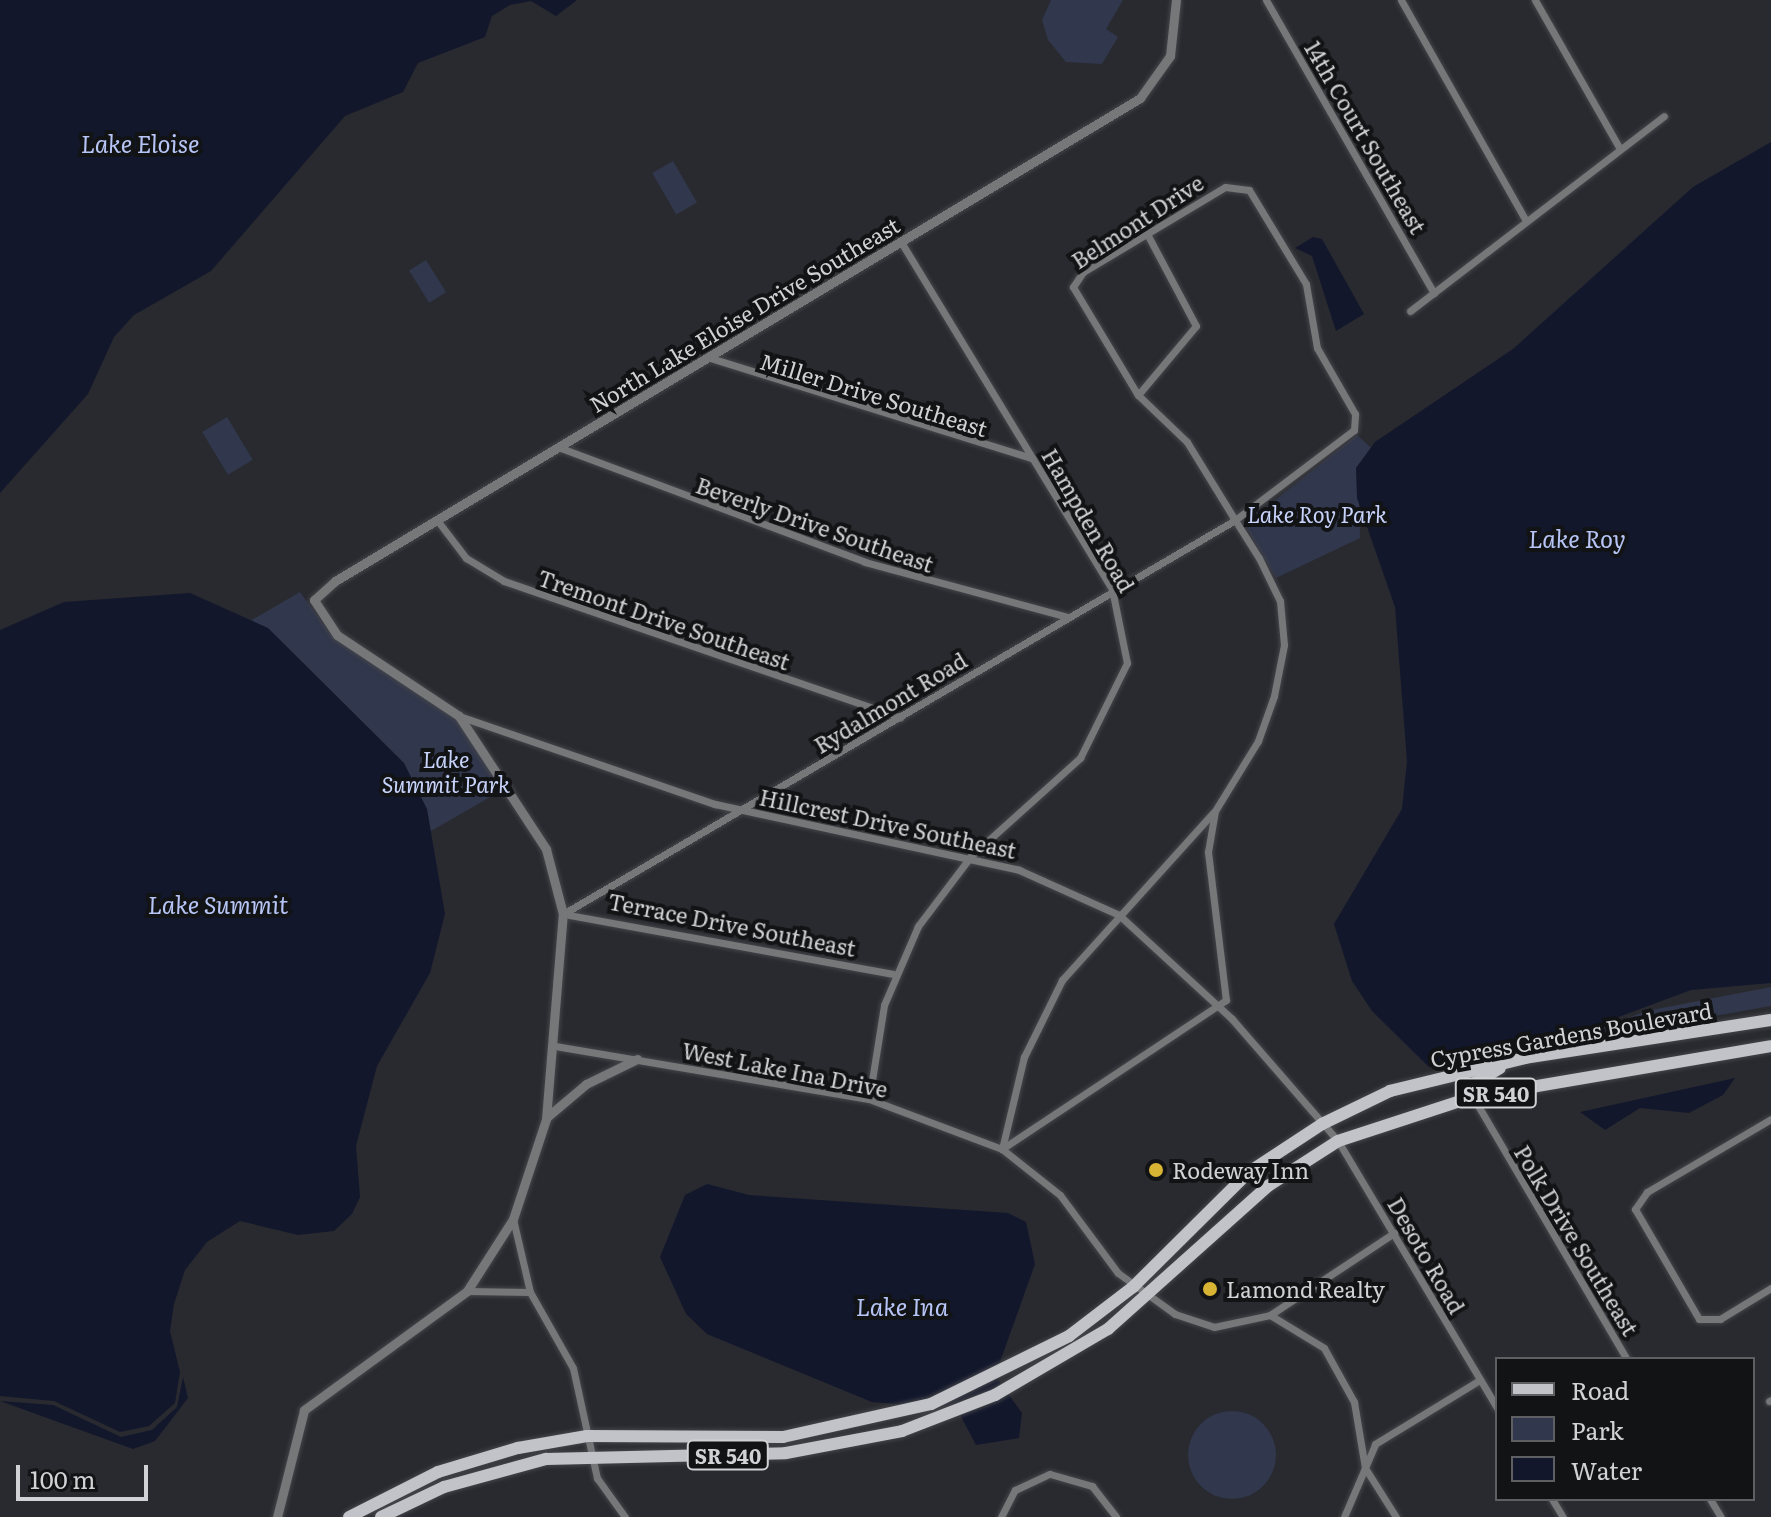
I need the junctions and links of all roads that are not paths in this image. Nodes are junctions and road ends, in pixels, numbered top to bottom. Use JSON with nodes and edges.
{"nodes":[{"id":1,"x":1176,"y":0,"type":"edge"},
{"id":2,"x":1266,"y":0,"type":"edge"},
{"id":3,"x":1401,"y":0,"type":"edge"},
{"id":4,"x":1535,"y":0,"type":"edge"},
{"id":5,"x":1664,"y":116,"type":"dead end"},
{"id":6,"x":1619,"y":147,"type":"junction"},
{"id":7,"x":1525,"y":219,"type":"junction"},
{"id":8,"x":1147,"y":234,"type":"junction"},
{"id":9,"x":901,"y":242,"type":"junction"},
{"id":10,"x":1434,"y":293,"type":"junction"},
{"id":11,"x":1410,"y":311,"type":"dead end"},
{"id":12,"x":707,"y":357,"type":"junction"},
{"id":13,"x":1138,"y":395,"type":"junction"},
{"id":14,"x":558,"y":447,"type":"junction"},
{"id":15,"x":1323,"y":453,"type":"joint"},
{"id":16,"x":1032,"y":458,"type":"junction"},
{"id":17,"x":437,"y":520,"type":"junction"},
{"id":18,"x":1235,"y":520,"type":"junction"},
{"id":19,"x":1112,"y":589,"type":"junction"},
{"id":20,"x":1067,"y":617,"type":"junction"},
{"id":21,"x":459,"y":716,"type":"junction"},
{"id":22,"x":900,"y":717,"type":"junction"},
{"id":23,"x":746,"y":810,"type":"junction"},
{"id":24,"x":1215,"y":811,"type":"junction"},
{"id":25,"x":971,"y":856,"type":"junction"},
{"id":26,"x":563,"y":914,"type":"junction"},
{"id":27,"x":1119,"y":915,"type":"junction"},
{"id":28,"x":893,"y":974,"type":"junction"},
{"id":29,"x":1220,"y":1008,"type":"junction"},
{"id":30,"x":1771,"y":1020,"type":"edge"},
{"id":31,"x":555,"y":1046,"type":"junction"},
{"id":32,"x":1771,"y":1046,"type":"edge"},
{"id":33,"x":1525,"y":1058,"type":"junction"},
{"id":34,"x":637,"y":1059,"type":"junction"},
{"id":35,"x":1473,"y":1097,"type":"junction"},
{"id":36,"x":869,"y":1099,"type":"junction"},
{"id":37,"x":546,"y":1119,"type":"junction"},
{"id":38,"x":1771,"y":1119,"type":"edge"},
{"id":39,"x":1322,"y":1124,"type":"junction"},
{"id":40,"x":1338,"y":1141,"type":"junction"},
{"id":41,"x":1002,"y":1149,"type":"junction"},
{"id":42,"x":513,"y":1219,"type":"junction"},
{"id":43,"x":1394,"y":1233,"type":"junction"},
{"id":44,"x":1133,"y":1287,"type":"junction"},
{"id":45,"x":1771,"y":1288,"type":"edge"},
{"id":46,"x":467,"y":1291,"type":"junction"},
{"id":47,"x":530,"y":1292,"type":"junction"},
{"id":48,"x":1148,"y":1297,"type":"junction"},
{"id":49,"x":1270,"y":1315,"type":"junction"},
{"id":50,"x":1626,"y":1357,"type":"edge"},
{"id":51,"x":1480,"y":1380,"type":"junction"},
{"id":52,"x":1495,"y":1405,"type":"edge"},
{"id":53,"x":587,"y":1436,"type":"junction"},
{"id":54,"x":592,"y":1455,"type":"junction"},
{"id":55,"x":1365,"y":1468,"type":"junction"},
{"id":56,"x":277,"y":1517,"type":"edge"},
{"id":57,"x":349,"y":1517,"type":"edge"},
{"id":58,"x":381,"y":1517,"type":"edge"},
{"id":59,"x":625,"y":1517,"type":"edge"},
{"id":60,"x":1001,"y":1517,"type":"edge"},
{"id":61,"x":1116,"y":1517,"type":"edge"},
{"id":62,"x":1344,"y":1517,"type":"edge"},
{"id":63,"x":1396,"y":1517,"type":"edge"}],
"edges":[{"from":1,"to":9,"type":"street","name":"North Lake Eloise Drive Southeast"},
{"from":2,"to":10,"type":"street","name":"14th Court Southeast"},
{"from":3,"to":7,"type":"street"},
{"from":4,"to":6,"type":"street"},
{"from":5,"to":6,"type":"street"},
{"from":6,"to":7,"type":"street"},
{"from":7,"to":10,"type":"street"},
{"from":8,"to":13,"type":"street"},
{"from":8,"to":13,"type":"street","name":"Belmont Drive"},
{"from":8,"to":15,"type":"street","name":"Belmont Drive"},
{"from":9,"to":12,"type":"street","name":"North Lake Eloise Drive Southeast"},
{"from":9,"to":16,"type":"street","name":"Hampden Road"},
{"from":10,"to":11,"type":"street"},
{"from":12,"to":14,"type":"street","name":"North Lake Eloise Drive Southeast"},
{"from":12,"to":16,"type":"street","name":"Miller Drive Southeast"},
{"from":13,"to":18,"type":"street","name":"Belmont Drive"},
{"from":14,"to":17,"type":"street","name":"North Lake Eloise Drive Southeast"},
{"from":14,"to":20,"type":"street","name":"Beverly Drive Southeast"},
{"from":15,"to":18,"type":"street","name":"Rydalmont Road"},
{"from":16,"to":19,"type":"street","name":"Hampden Road"},
{"from":17,"to":21,"type":"street","name":"North Lake Eloise Drive Southeast"},
{"from":17,"to":22,"type":"street","name":"Tremont Drive Southeast"},
{"from":18,"to":19,"type":"street","name":"Rydalmont Road"},
{"from":18,"to":24,"type":"street","name":"Belmont Drive"},
{"from":19,"to":20,"type":"street","name":"Rydalmont Road"},
{"from":19,"to":25,"type":"street","name":"Hampden Road"},
{"from":20,"to":22,"type":"street","name":"Rydalmont Road"},
{"from":21,"to":23,"type":"street","name":"Hillcrest Drive Southeast"},
{"from":21,"to":26,"type":"street"},
{"from":22,"to":23,"type":"street","name":"Rydalmont Road"},
{"from":23,"to":25,"type":"street","name":"Hillcrest Drive Southeast"},
{"from":23,"to":26,"type":"street","name":"Rydalmont Road"},
{"from":24,"to":27,"type":"street"},
{"from":24,"to":29,"type":"street"},
{"from":25,"to":27,"type":"street","name":"Hillcrest Drive Southeast"},
{"from":25,"to":28,"type":"street","name":"Hampden Road"},
{"from":26,"to":28,"type":"street","name":"Terrace Drive Southeast"},
{"from":26,"to":31,"type":"street"},
{"from":27,"to":29,"type":"street","name":"Hillcrest Drive Southeast"},
{"from":27,"to":41,"type":"street"},
{"from":28,"to":36,"type":"street","name":"Hampden Road"},
{"from":29,"to":39,"type":"street","name":"Hillcrest Drive Southeast"},
{"from":29,"to":41,"type":"street"},
{"from":30,"to":33,"type":"main road","name":"Cypress Gardens Boulevard","number":"SR 540"},
{"from":31,"to":34,"type":"street","name":"West Lake Ina Drive"},
{"from":31,"to":37,"type":"street"},
{"from":32,"to":35,"type":"main road","name":"Cypress Gardens Boulevard","number":"SR 540"},
{"from":33,"to":35,"type":"main road"},
{"from":33,"to":39,"type":"main road","name":"Cypress Gardens Boulevard","number":"SR 540"},
{"from":34,"to":36,"type":"street","name":"West Lake Ina Drive"},
{"from":34,"to":37,"type":"street"},
{"from":35,"to":40,"type":"main road","name":"Cypress Gardens Boulevard","number":"SR 540"},
{"from":35,"to":50,"type":"street","name":"Polk Drive Southeast"},
{"from":36,"to":41,"type":"street","name":"West Lake Ina Drive"},
{"from":37,"to":42,"type":"street"},
{"from":38,"to":45,"type":"street"},
{"from":39,"to":40,"type":"street","name":"Desoto Road"},
{"from":39,"to":44,"type":"main road","name":"Cypress Gardens Boulevard","number":"SR 540"},
{"from":40,"to":43,"type":"street","name":"Desoto Road"},
{"from":40,"to":48,"type":"main road","name":"Cypress Gardens Boulevard","number":"SR 540"},
{"from":41,"to":44,"type":"street","name":"West Lake Ina Drive"},
{"from":42,"to":46,"type":"street"},
{"from":42,"to":47,"type":"street"},
{"from":43,"to":49,"type":"street"},
{"from":43,"to":51,"type":"street","name":"Desoto Road"},
{"from":44,"to":48,"type":"street","name":"West Lake Ina Drive"},
{"from":44,"to":53,"type":"main road","name":"Cypress Gardens Boulevard","number":"SR 540"},
{"from":46,"to":47,"type":"street"},
{"from":46,"to":56,"type":"street"},
{"from":47,"to":53,"type":"street"},
{"from":48,"to":49,"type":"street","name":"West Lake Ina Drive"},
{"from":48,"to":54,"type":"main road","name":"Cypress Gardens Boulevard","number":"SR 540"},
{"from":49,"to":55,"type":"street"},
{"from":51,"to":52,"type":"street","name":"Desoto Road"},
{"from":51,"to":55,"type":"street"},
{"from":53,"to":54,"type":"street"},
{"from":53,"to":57,"type":"main road","name":"Cypress Gardens Boulevard","number":"SR 540"},
{"from":54,"to":58,"type":"main road","name":"Cypress Gardens Boulevard","number":"SR 540"},
{"from":54,"to":59,"type":"street"},
{"from":55,"to":62,"type":"street"},
{"from":55,"to":63,"type":"street"},
{"from":60,"to":61,"type":"street"}]}
